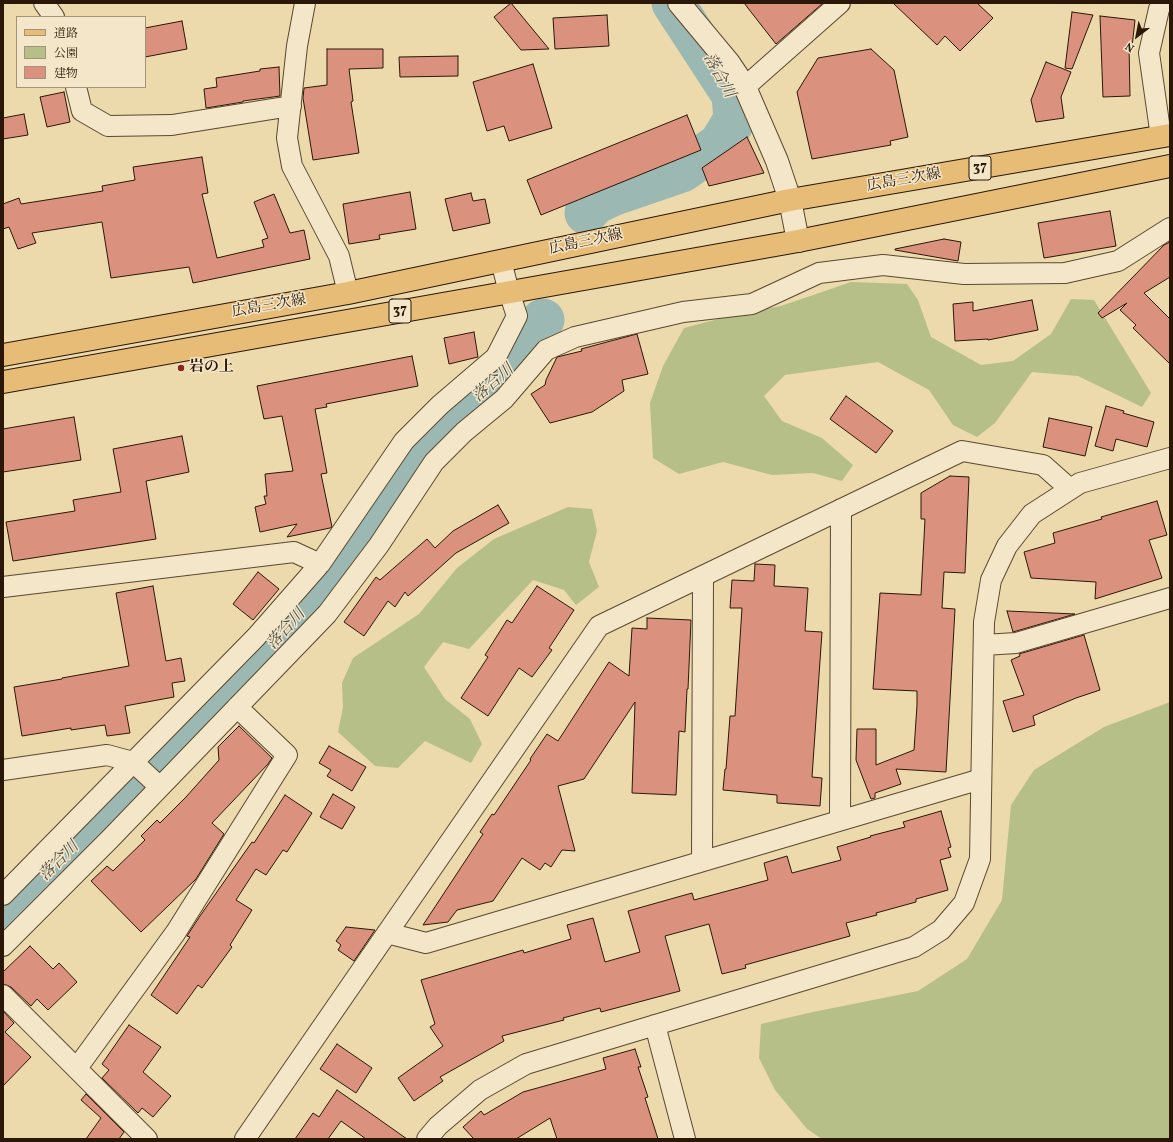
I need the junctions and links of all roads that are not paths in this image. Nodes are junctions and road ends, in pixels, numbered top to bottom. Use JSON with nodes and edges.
{"nodes":[{"id":1,"x":44,"y":3,"type":"edge"},
{"id":2,"x":305,"y":3,"type":"edge"},
{"id":3,"x":680,"y":3,"type":"edge"},
{"id":4,"x":840,"y":3,"type":"edge"},
{"id":5,"x":1162,"y":3,"type":"edge"},
{"id":6,"x":53,"y":16,"type":"edge"},
{"id":7,"x":745,"y":87,"type":"junction"},
{"id":8,"x":76,"y":88,"type":"edge"},
{"id":9,"x":291,"y":106,"type":"junction"},
{"id":10,"x":1165,"y":136,"type":"edge"},
{"id":11,"x":1170,"y":166,"type":"edge"},
{"id":12,"x":790,"y":200,"type":"junction"},
{"id":13,"x":1170,"y":228,"type":"edge"},
{"id":14,"x":798,"y":240,"type":"junction"},
{"id":15,"x":501,"y":260,"type":"junction"},
{"id":16,"x":509,"y":292,"type":"junction"},
{"id":17,"x":348,"y":293,"type":"junction"},
{"id":18,"x":3,"y":355,"type":"edge"},
{"id":19,"x":3,"y":382,"type":"edge"},
{"id":20,"x":1170,"y":458,"type":"edge"},
{"id":21,"x":1070,"y":489,"type":"junction"},
{"id":22,"x":841,"y":509,"type":"junction"},
{"id":23,"x":320,"y":564,"type":"junction"},
{"id":24,"x":703,"y":576,"type":"junction"},
{"id":25,"x":3,"y":587,"type":"edge"},
{"id":26,"x":1170,"y":598,"type":"edge"},
{"id":27,"x":984,"y":645,"type":"junction"},
{"id":28,"x":238,"y":707,"type":"junction"},
{"id":29,"x":3,"y":770,"type":"edge"},
{"id":30,"x":148,"y":775,"type":"junction"},
{"id":31,"x":981,"y":778,"type":"junction"},
{"id":32,"x":840,"y":820,"type":"junction"},
{"id":33,"x":702,"y":861,"type":"junction"},
{"id":34,"x":3,"y":895,"type":"edge"},
{"id":35,"x":387,"y":933,"type":"junction"},
{"id":36,"x":3,"y":946,"type":"edge"},
{"id":37,"x":3,"y":995,"type":"edge"},
{"id":38,"x":655,"y":1025,"type":"junction"},
{"id":39,"x":77,"y":1068,"type":"junction"},
{"id":40,"x":147,"y":1139,"type":"edge"},
{"id":41,"x":246,"y":1139,"type":"edge"},
{"id":42,"x":426,"y":1139,"type":"edge"},
{"id":43,"x":685,"y":1139,"type":"edge"}],
"edges":[{"from":1,"to":6,"type":"street"},
{"from":2,"to":9,"type":"street"},
{"from":3,"to":7,"type":"street"},
{"from":4,"to":7,"type":"street"},
{"from":5,"to":10,"type":"street"},
{"from":7,"to":12,"type":"street"},
{"from":8,"to":9,"type":"street"},
{"from":9,"to":17,"type":"street"},
{"from":10,"to":12,"type":"main road","name":"広島三次線","number":"37"},
{"from":11,"to":14,"type":"main road","name":"広島三次線","number":"37"},
{"from":12,"to":14,"type":"street"},
{"from":12,"to":15,"type":"main road","name":"広島三次線","number":"37"},
{"from":13,"to":28,"type":"street"},
{"from":14,"to":16,"type":"main road","name":"広島三次線","number":"37"},
{"from":15,"to":16,"type":"street"},
{"from":15,"to":17,"type":"main road","name":"広島三次線","number":"37"},
{"from":16,"to":19,"type":"main road","name":"広島三次線","number":"37"},
{"from":16,"to":23,"type":"street"},
{"from":17,"to":18,"type":"main road","name":"広島三次線","number":"37"},
{"from":20,"to":21,"type":"street"},
{"from":21,"to":22,"type":"street"},
{"from":21,"to":27,"type":"street"},
{"from":22,"to":24,"type":"street"},
{"from":22,"to":32,"type":"street"},
{"from":23,"to":25,"type":"street"},
{"from":23,"to":30,"type":"street"},
{"from":24,"to":33,"type":"street"},
{"from":24,"to":35,"type":"street"},
{"from":26,"to":27,"type":"street"},
{"from":27,"to":31,"type":"street"},
{"from":28,"to":30,"type":"street"},
{"from":28,"to":39,"type":"street"},
{"from":29,"to":30,"type":"street"},
{"from":30,"to":34,"type":"street"},
{"from":30,"to":36,"type":"street"},
{"from":31,"to":32,"type":"street"},
{"from":31,"to":38,"type":"street"},
{"from":32,"to":33,"type":"street"},
{"from":33,"to":35,"type":"street"},
{"from":35,"to":41,"type":"street"},
{"from":37,"to":39,"type":"street"},
{"from":38,"to":42,"type":"street"},
{"from":38,"to":43,"type":"street"},
{"from":39,"to":40,"type":"street"}]}
